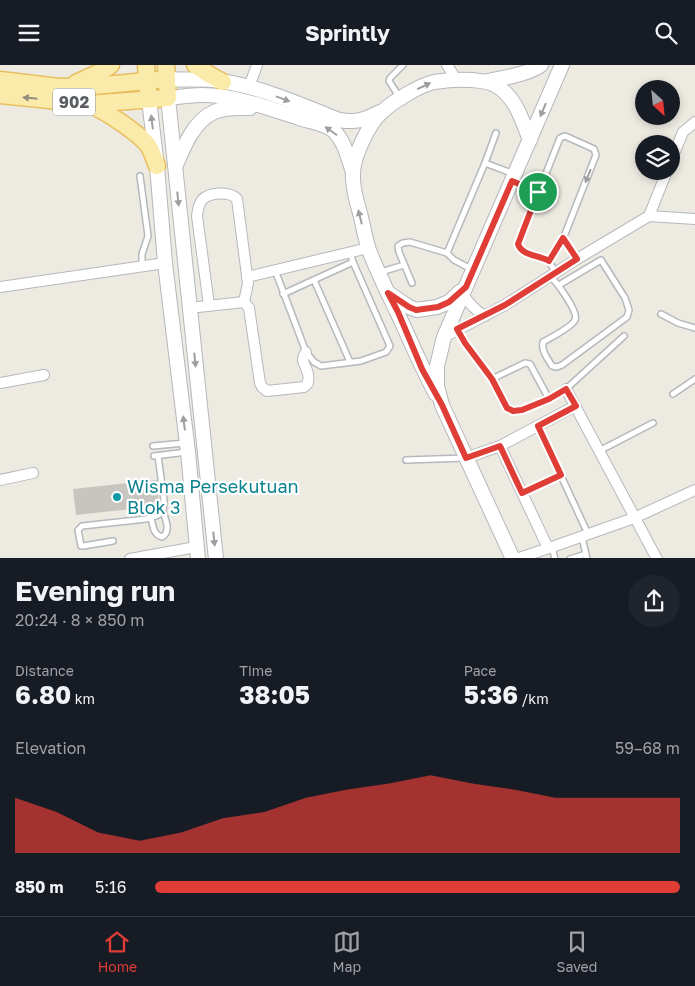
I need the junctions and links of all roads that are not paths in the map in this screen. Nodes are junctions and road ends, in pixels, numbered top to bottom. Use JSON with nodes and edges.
{"nodes":[{"id":1,"x":111,"y":65,"type":"edge"},
{"id":2,"x":146,"y":65,"type":"edge"},
{"id":3,"x":195,"y":65,"type":"edge"},
{"id":4,"x":257,"y":65,"type":"edge"},
{"id":5,"x":403,"y":65,"type":"edge"},
{"id":6,"x":447,"y":65,"type":"edge"},
{"id":7,"x":541,"y":65,"type":"edge"},
{"id":8,"x":562,"y":65,"type":"edge"},
{"id":9,"x":166,"y":72,"type":"edge"},
{"id":10,"x":456,"y":79,"type":"junction"},
{"id":11,"x":0,"y":80,"type":"edge"},
{"id":12,"x":147,"y":81,"type":"junction"},
{"id":13,"x":488,"y":81,"type":"junction"},
{"id":14,"x":223,"y":82,"type":"junction"},
{"id":15,"x":59,"y":87,"type":"junction"},
{"id":16,"x":248,"y":87,"type":"junction"},
{"id":17,"x":0,"y":95,"type":"edge"},
{"id":18,"x":168,"y":98,"type":"junction"},
{"id":19,"x":400,"y":99,"type":"junction"},
{"id":20,"x":149,"y":100,"type":"junction"},
{"id":21,"x":88,"y":103,"type":"junction"},
{"id":22,"x":266,"y":107,"type":"junction"},
{"id":23,"x":381,"y":112,"type":"junction"},
{"id":24,"x":695,"y":123,"type":"edge"},
{"id":25,"x":496,"y":133,"type":"dead end"},
{"id":26,"x":680,"y":139,"type":"edge"},
{"id":27,"x":530,"y":140,"type":"junction"},
{"id":28,"x":485,"y":163,"type":"junction"},
{"id":29,"x":157,"y":166,"type":"junction"},
{"id":30,"x":175,"y":166,"type":"junction"},
{"id":31,"x":353,"y":172,"type":"junction"},
{"id":32,"x":140,"y":176,"type":"dead end"},
{"id":33,"x":513,"y":177,"type":"junction"},
{"id":34,"x":663,"y":180,"type":"edge"},
{"id":35,"x":538,"y":192,"type":"junction"},
{"id":36,"x":649,"y":216,"type":"junction"},
{"id":37,"x":695,"y":219,"type":"edge"},
{"id":38,"x":563,"y":238,"type":"junction"},
{"id":39,"x":368,"y":248,"type":"junction"},
{"id":40,"x":448,"y":253,"type":"junction"},
{"id":41,"x":352,"y":257,"type":"junction"},
{"id":42,"x":577,"y":259,"type":"junction"},
{"id":43,"x":549,"y":261,"type":"junction"},
{"id":44,"x":165,"y":263,"type":"junction"},
{"id":45,"x":404,"y":265,"type":"junction"},
{"id":46,"x":142,"y":266,"type":"junction"},
{"id":47,"x":275,"y":270,"type":"junction"},
{"id":48,"x":473,"y":271,"type":"junction"},
{"id":49,"x":378,"y":273,"type":"junction"},
{"id":50,"x":553,"y":275,"type":"junction"},
{"id":51,"x":247,"y":277,"type":"junction"},
{"id":52,"x":314,"y":280,"type":"junction"},
{"id":53,"x":412,"y":283,"type":"dead end"},
{"id":54,"x":558,"y":285,"type":"junction"},
{"id":55,"x":0,"y":287,"type":"edge"},
{"id":56,"x":464,"y":290,"type":"junction"},
{"id":57,"x":388,"y":293,"type":"junction"},
{"id":58,"x":283,"y":294,"type":"junction"},
{"id":59,"x":244,"y":302,"type":"junction"},
{"id":60,"x":209,"y":305,"type":"junction"},
{"id":61,"x":189,"y":308,"type":"junction"},
{"id":62,"x":661,"y":314,"type":"dead end"},
{"id":63,"x":484,"y":316,"type":"junction"},
{"id":64,"x":695,"y":328,"type":"edge"},
{"id":65,"x":624,"y":336,"type":"dead end"},
{"id":66,"x":444,"y":337,"type":"junction"},
{"id":67,"x":306,"y":352,"type":"junction"},
{"id":68,"x":350,"y":363,"type":"junction"},
{"id":69,"x":44,"y":375,"type":"dead end"},
{"id":70,"x":695,"y":379,"type":"edge"},
{"id":71,"x":0,"y":383,"type":"edge"},
{"id":72,"x":566,"y":389,"type":"junction"},
{"id":73,"x":673,"y":394,"type":"dead end"},
{"id":74,"x":549,"y":399,"type":"junction"},
{"id":75,"x":442,"y":405,"type":"junction"},
{"id":76,"x":576,"y":406,"type":"junction"},
{"id":77,"x":652,"y":423,"type":"dead end"},
{"id":78,"x":538,"y":426,"type":"junction"},
{"id":79,"x":153,"y":446,"type":"dead end"},
{"id":80,"x":500,"y":446,"type":"junction"},
{"id":81,"x":187,"y":447,"type":"junction"},
{"id":82,"x":599,"y":451,"type":"junction"},
{"id":83,"x":466,"y":458,"type":"junction"},
{"id":84,"x":406,"y":460,"type":"dead end"},
{"id":85,"x":33,"y":473,"type":"dead end"},
{"id":86,"x":0,"y":480,"type":"edge"},
{"id":87,"x":695,"y":490,"type":"edge"},
{"id":88,"x":163,"y":512,"type":"junction"},
{"id":89,"x":634,"y":517,"type":"junction"},
{"id":90,"x":151,"y":518,"type":"junction"},
{"id":91,"x":585,"y":535,"type":"junction"},
{"id":92,"x":113,"y":541,"type":"dead end"},
{"id":93,"x":550,"y":548,"type":"junction"},
{"id":94,"x":197,"y":553,"type":"edge"},
{"id":95,"x":586,"y":556,"type":"edge"},
{"id":96,"x":141,"y":558,"type":"edge"},
{"id":97,"x":216,"y":558,"type":"edge"},
{"id":98,"x":514,"y":558,"type":"edge"},
{"id":99,"x":517,"y":558,"type":"edge"},
{"id":100,"x":554,"y":558,"type":"edge"},
{"id":101,"x":656,"y":558,"type":"edge"}],
"edges":[{"from":1,"to":15,"type":"main road"},
{"from":2,"to":12,"type":"main road"},
{"from":3,"to":14,"type":"main road"},
{"from":4,"to":16,"type":"street"},
{"from":5,"to":19,"type":"lane"},
{"from":6,"to":10,"type":"street"},
{"from":7,"to":13,"type":"main road"},
{"from":8,"to":27,"type":"main road","one_way":true},
{"from":9,"to":12,"type":"main road","number":"902"},
{"from":9,"to":14,"type":"main road"},
{"from":9,"to":18,"type":"main road"},
{"from":10,"to":13,"type":"main road"},
{"from":19,"to":10,"type":"main road","one_way":true},
{"from":11,"to":15,"type":"main road","number":"902"},
{"from":12,"to":15,"type":"main road","number":"902"},
{"from":12,"to":20,"type":"main road"},
{"from":13,"to":27,"type":"main road"},
{"from":14,"to":16,"type":"main road"},
{"from":16,"to":23,"type":"main road","one_way":true},
{"from":21,"to":17,"type":"main road","number":"902","one_way":true},
{"from":18,"to":20,"type":"main road","number":"902"},
{"from":18,"to":22,"type":"main road"},
{"from":18,"to":30,"type":"main road"},
{"from":19,"to":23,"type":"main road"},
{"from":20,"to":21,"type":"main road","number":"902"},
{"from":29,"to":20,"type":"main road","one_way":true},
{"from":21,"to":29,"type":"main road"},
{"from":22,"to":30,"type":"main road"},
{"from":31,"to":22,"type":"main road","one_way":true},
{"from":23,"to":31,"type":"main road"},
{"from":24,"to":26,"type":"street"},
{"from":25,"to":28,"type":"lane"},
{"from":27,"to":33,"type":"main road"},
{"from":28,"to":33,"type":"lane"},
{"from":28,"to":40,"type":"lane"},
{"from":29,"to":44,"type":"main road"},
{"from":30,"to":61,"type":"main road","one_way":true},
{"from":39,"to":31,"type":"main road","one_way":true},
{"from":32,"to":46,"type":"lane"},
{"from":33,"to":35,"type":"lane"},
{"from":33,"to":48,"type":"main road"},
{"from":34,"to":36,"type":"street"},
{"from":35,"to":38,"type":"lane","one_way":true},
{"from":35,"to":43,"type":"lane"},
{"from":36,"to":37,"type":"street"},
{"from":36,"to":42,"type":"street"},
{"from":38,"to":42,"type":"lane"},
{"from":38,"to":43,"type":"lane"},
{"from":39,"to":41,"type":"street"},
{"from":39,"to":49,"type":"main road"},
{"from":40,"to":45,"type":"lane"},
{"from":40,"to":48,"type":"lane"},
{"from":41,"to":47,"type":"street"},
{"from":41,"to":52,"type":"lane"},
{"from":41,"to":68,"type":"lane"},
{"from":42,"to":50,"type":"street"},
{"from":43,"to":50,"type":"lane"},
{"from":44,"to":46,"type":"street"},
{"from":81,"to":44,"type":"main road","one_way":true},
{"from":45,"to":49,"type":"lane"},
{"from":45,"to":53,"type":"lane"},
{"from":46,"to":55,"type":"street"},
{"from":47,"to":51,"type":"street"},
{"from":47,"to":58,"type":"lane"},
{"from":48,"to":56,"type":"main road"},
{"from":49,"to":57,"type":"main road"},
{"from":50,"to":54,"type":"lane"},
{"from":50,"to":63,"type":"street"},
{"from":51,"to":59,"type":"street"},
{"from":51,"to":60,"type":"street"},
{"from":52,"to":58,"type":"lane"},
{"from":52,"to":68,"type":"lane"},
{"from":54,"to":54,"type":"lane"},
{"from":56,"to":57,"type":"main road"},
{"from":56,"to":63,"type":"street"},
{"from":56,"to":66,"type":"main road"},
{"from":57,"to":75,"type":"main road"},
{"from":58,"to":67,"type":"lane"},
{"from":59,"to":60,"type":"street"},
{"from":59,"to":67,"type":"street"},
{"from":60,"to":61,"type":"street"},
{"from":61,"to":97,"type":"main road","one_way":true},
{"from":62,"to":64,"type":"lane"},
{"from":63,"to":66,"type":"street"},
{"from":65,"to":72,"type":"lane"},
{"from":66,"to":75,"type":"main road"},
{"from":67,"to":68,"type":"lane"},
{"from":69,"to":71,"type":"street"},
{"from":70,"to":73,"type":"lane"},
{"from":72,"to":74,"type":"lane"},
{"from":72,"to":76,"type":"street"},
{"from":74,"to":74,"type":"lane"},
{"from":75,"to":83,"type":"main road"},
{"from":76,"to":78,"type":"street"},
{"from":76,"to":82,"type":"street"},
{"from":77,"to":82,"type":"lane"},
{"from":78,"to":80,"type":"street"},
{"from":78,"to":91,"type":"lane"},
{"from":79,"to":81,"type":"lane"},
{"from":80,"to":83,"type":"street"},
{"from":80,"to":93,"type":"street"},
{"from":81,"to":88,"type":"lane"},
{"from":81,"to":94,"type":"main road"},
{"from":82,"to":89,"type":"street"},
{"from":83,"to":84,"type":"lane"},
{"from":83,"to":98,"type":"main road"},
{"from":85,"to":86,"type":"street"},
{"from":87,"to":89,"type":"street"},
{"from":88,"to":90,"type":"lane"},
{"from":88,"to":90,"type":"lane"},
{"from":89,"to":91,"type":"street"},
{"from":89,"to":101,"type":"street"},
{"from":90,"to":92,"type":"lane"},
{"from":91,"to":93,"type":"street"},
{"from":91,"to":95,"type":"lane"},
{"from":93,"to":99,"type":"street"},
{"from":93,"to":100,"type":"lane"},
{"from":94,"to":96,"type":"street"}]}
